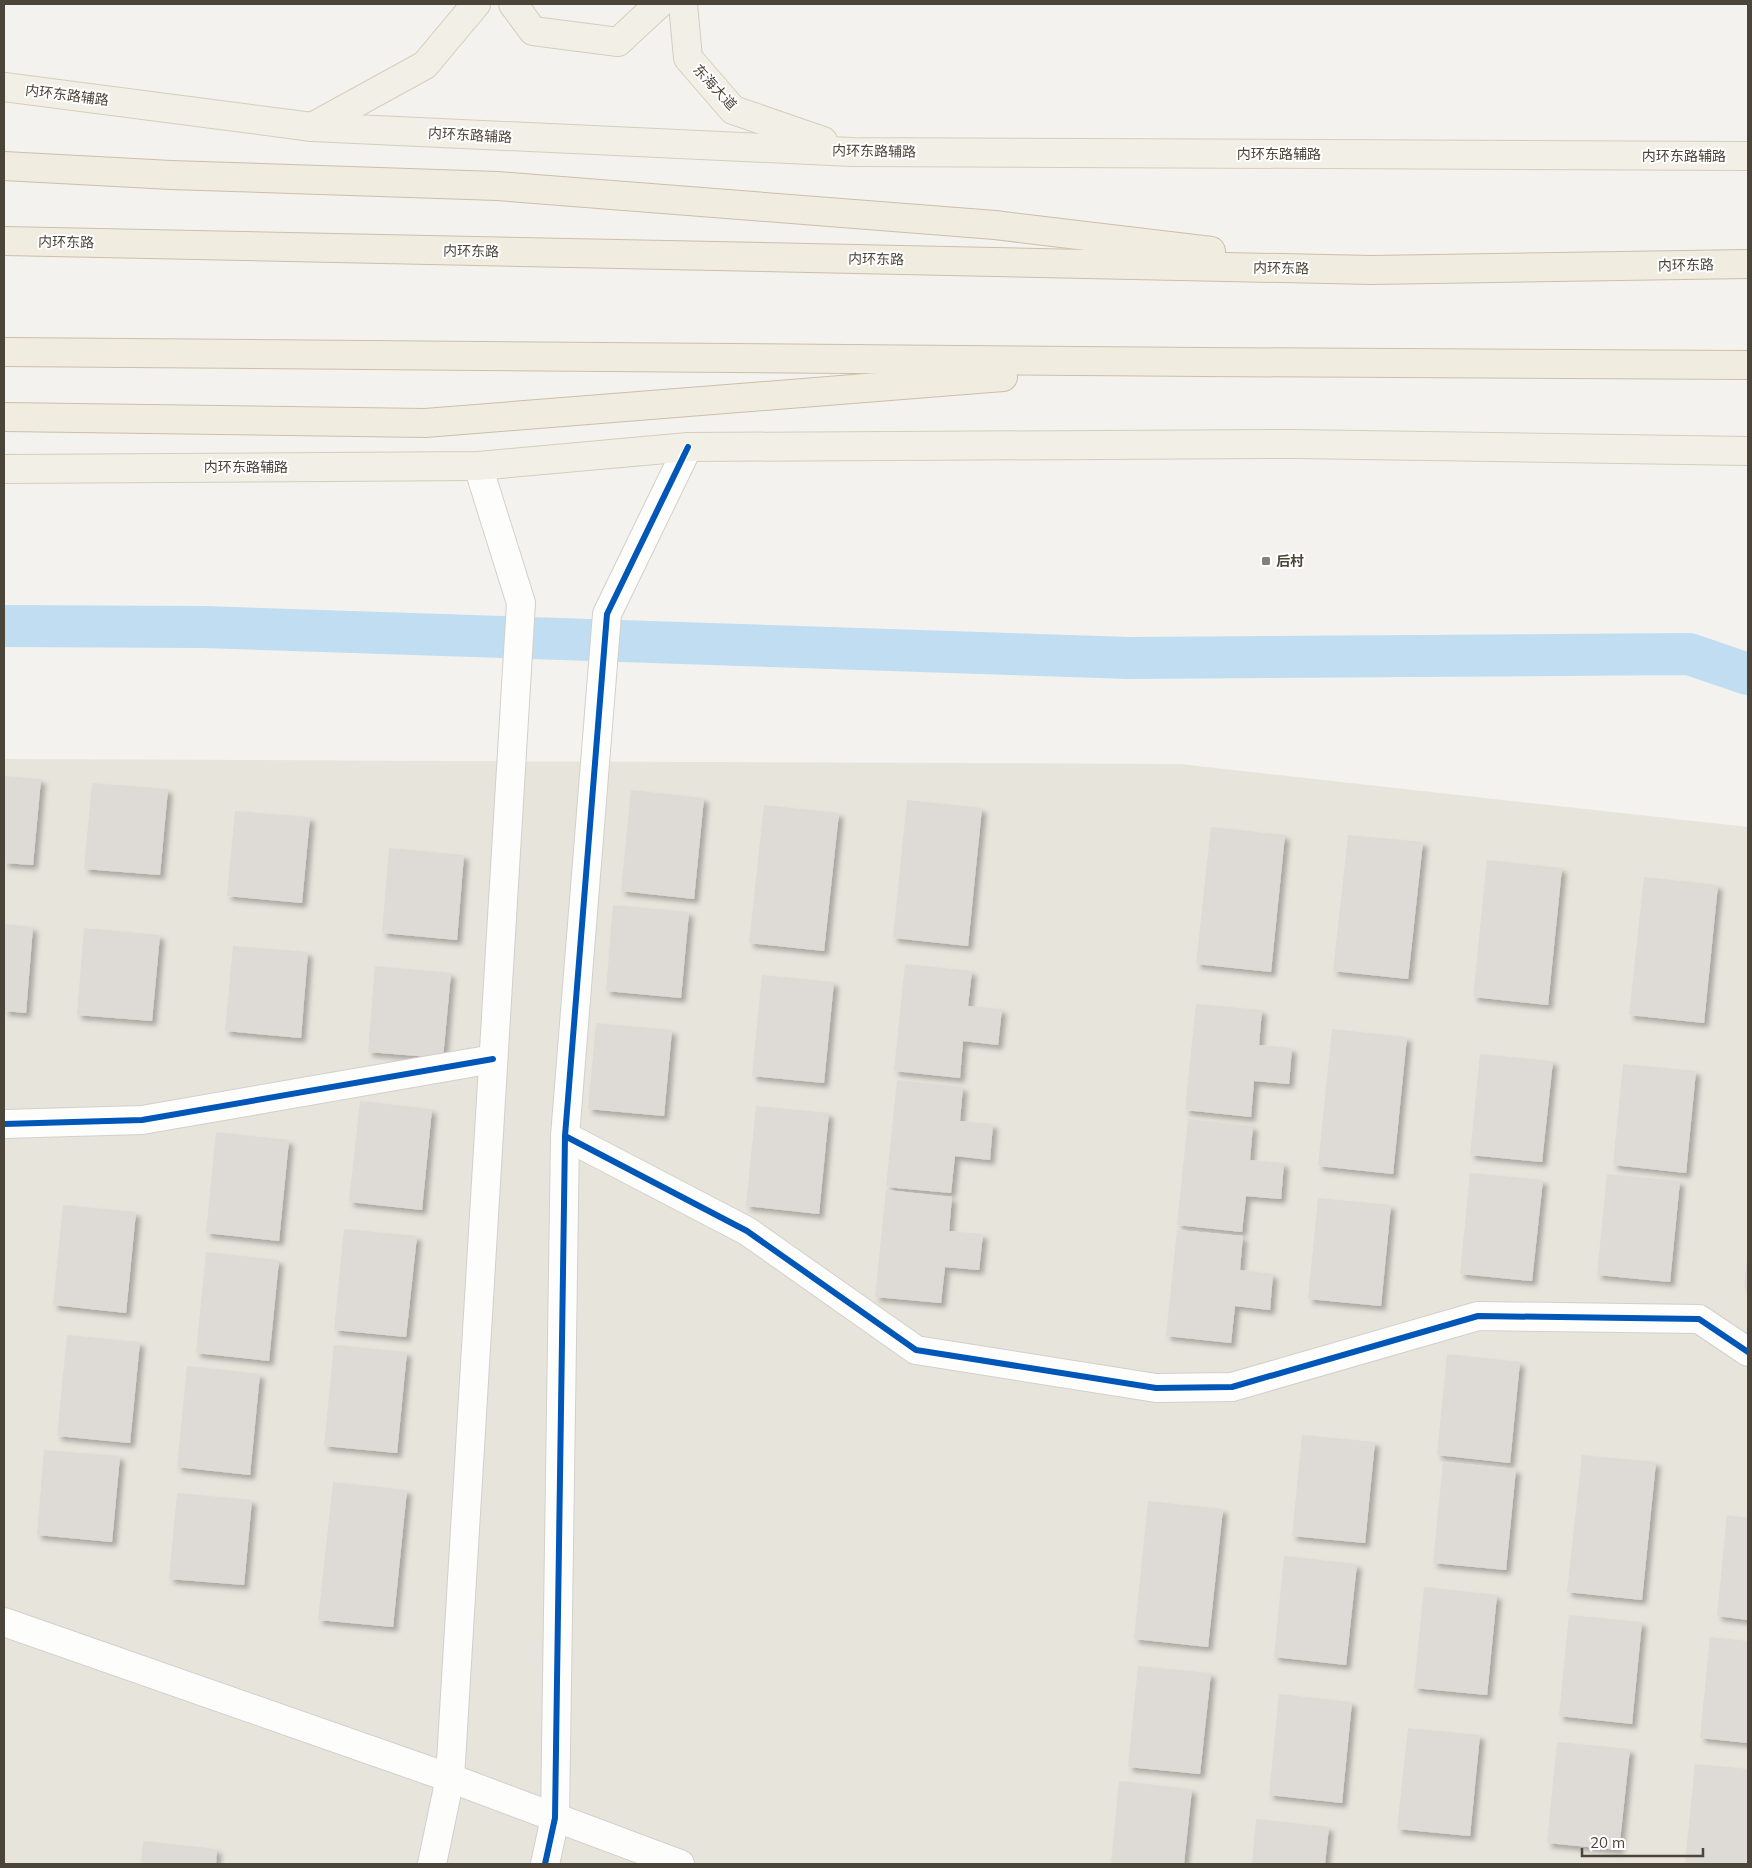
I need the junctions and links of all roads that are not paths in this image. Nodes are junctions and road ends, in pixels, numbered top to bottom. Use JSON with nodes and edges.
{"nodes":[{"id":1,"x":476,"y":4,"type":"edge"},
{"id":2,"x":513,"y":4,"type":"edge"},
{"id":3,"x":659,"y":4,"type":"edge"},
{"id":4,"x":683,"y":4,"type":"edge"},
{"id":5,"x":4,"y":87,"type":"edge"},
{"id":6,"x":312,"y":128,"type":"junction"},
{"id":7,"x":852,"y":152,"type":"junction"},
{"id":8,"x":1748,"y":156,"type":"edge"},
{"id":9,"x":4,"y":166,"type":"edge"},
{"id":10,"x":4,"y":241,"type":"edge"},
{"id":11,"x":1748,"y":264,"type":"edge"},
{"id":12,"x":1372,"y":270,"type":"junction"},
{"id":13,"x":4,"y":352,"type":"edge"},
{"id":14,"x":1203,"y":362,"type":"junction"},
{"id":15,"x":1748,"y":365,"type":"edge"},
{"id":16,"x":4,"y":417,"type":"edge"},
{"id":17,"x":688,"y":447,"type":"junction"},
{"id":18,"x":1748,"y":451,"type":"edge"},
{"id":19,"x":478,"y":466,"type":"junction"},
{"id":20,"x":4,"y":469,"type":"edge"},
{"id":21,"x":493,"y":1059,"type":"junction"},
{"id":22,"x":4,"y":1124,"type":"edge"},
{"id":23,"x":565,"y":1136,"type":"junction"},
{"id":24,"x":1748,"y":1352,"type":"edge"},
{"id":25,"x":4,"y":1622,"type":"edge"},
{"id":26,"x":450,"y":1778,"type":"junction"},
{"id":27,"x":555,"y":1818,"type":"junction"},
{"id":28,"x":432,"y":1864,"type":"edge"},
{"id":29,"x":545,"y":1864,"type":"edge"},
{"id":30,"x":680,"y":1864,"type":"edge"}],
"edges":[{"from":1,"to":6,"type":"main road"},
{"from":2,"to":3,"type":"main road"},
{"from":4,"to":7,"type":"main road","name":"东海大道"},
{"from":5,"to":6,"type":"main road","name":"内环东路辅路"},
{"from":6,"to":7,"type":"main road","name":"内环东路辅路"},
{"from":7,"to":8,"type":"main road","name":"内环东路辅路"},
{"from":9,"to":12,"type":"highway"},
{"from":10,"to":12,"type":"highway","name":"内环东路"},
{"from":11,"to":12,"type":"highway","name":"内环东路"},
{"from":13,"to":14,"type":"highway"},
{"from":14,"to":15,"type":"highway"},
{"from":14,"to":16,"type":"highway"},
{"from":17,"to":18,"type":"main road","name":"内环东路辅路"},
{"from":17,"to":19,"type":"main road","name":"内环东路辅路"},
{"from":17,"to":23,"type":"street"},
{"from":19,"to":20,"type":"main road","name":"内环东路辅路"},
{"from":19,"to":21,"type":"street"},
{"from":21,"to":22,"type":"street"},
{"from":21,"to":26,"type":"street"},
{"from":23,"to":24,"type":"street"},
{"from":23,"to":27,"type":"street"},
{"from":25,"to":26,"type":"street"},
{"from":26,"to":27,"type":"street"},
{"from":26,"to":28,"type":"street"},
{"from":27,"to":29,"type":"street"},
{"from":27,"to":30,"type":"street"}]}
